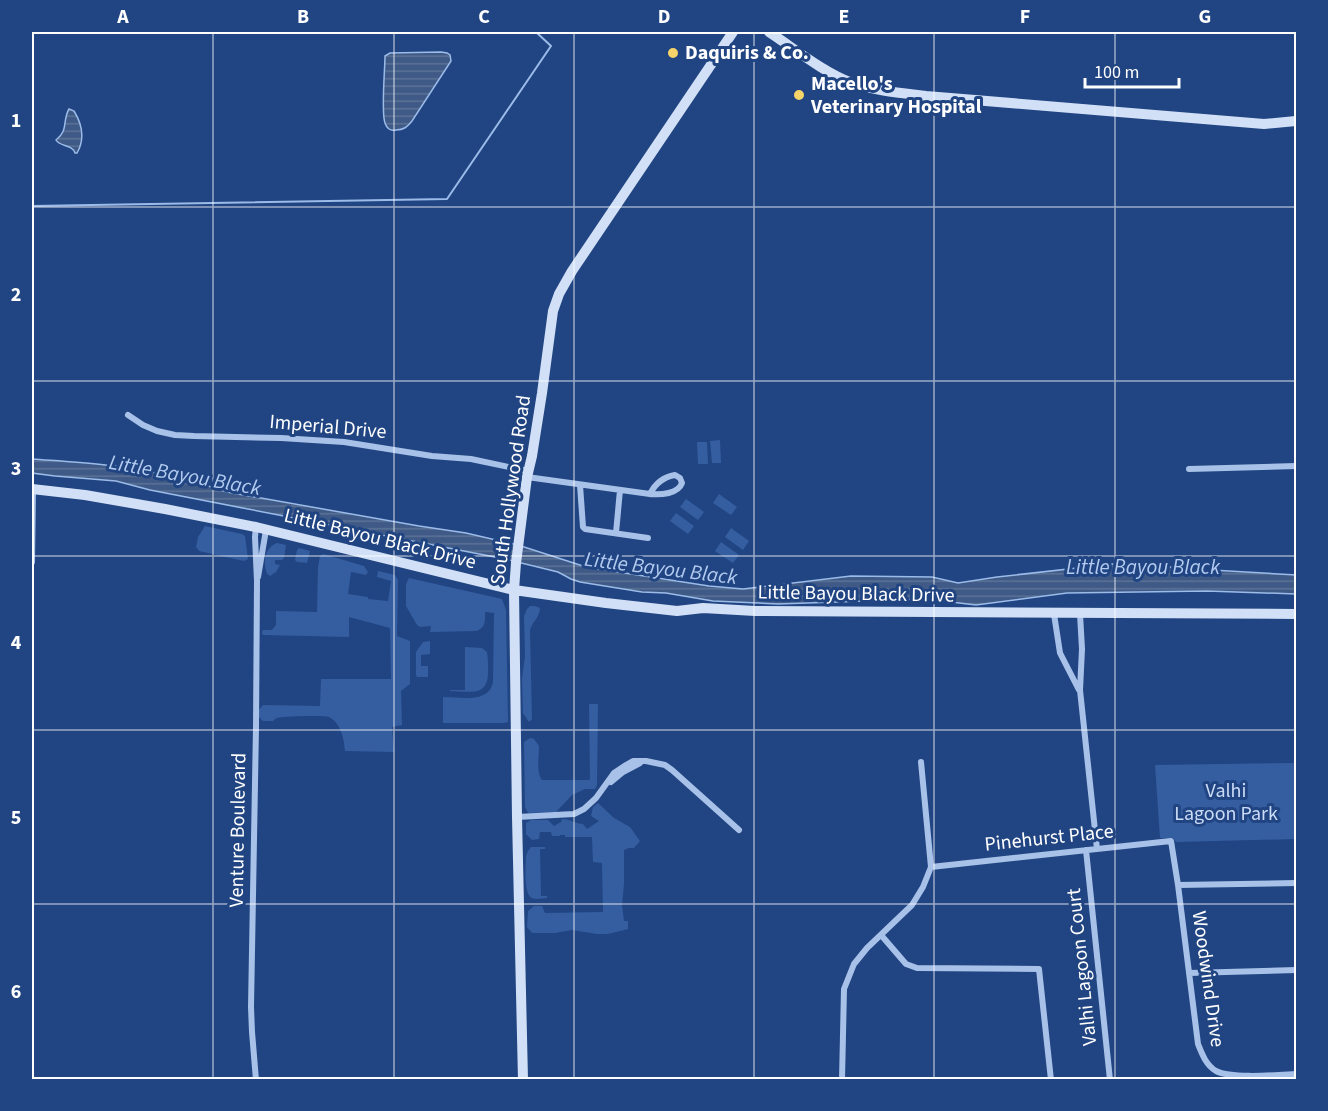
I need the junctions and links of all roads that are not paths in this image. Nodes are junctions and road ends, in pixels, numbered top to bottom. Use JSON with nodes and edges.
{"nodes":[{"id":1,"x":733,"y":32,"type":"edge"},
{"id":2,"x":769,"y":32,"type":"edge"},
{"id":3,"x":1296,"y":121,"type":"edge"},
{"id":4,"x":128,"y":415,"type":"dead end"},
{"id":5,"x":1296,"y":466,"type":"edge"},
{"id":6,"x":1189,"y":469,"type":"dead end"},
{"id":7,"x":527,"y":474,"type":"junction"},
{"id":8,"x":580,"y":484,"type":"junction"},
{"id":9,"x":32,"y":489,"type":"edge"},
{"id":10,"x":620,"y":490,"type":"junction"},
{"id":11,"x":650,"y":494,"type":"junction"},
{"id":12,"x":261,"y":529,"type":"junction"},
{"id":13,"x":616,"y":533,"type":"junction"},
{"id":14,"x":648,"y":538,"type":"dead end"},
{"id":15,"x":32,"y":562,"type":"edge"},
{"id":16,"x":257,"y":581,"type":"junction"},
{"id":17,"x":514,"y":590,"type":"junction"},
{"id":18,"x":1054,"y":614,"type":"junction"},
{"id":19,"x":1080,"y":614,"type":"junction"},
{"id":20,"x":1296,"y":615,"type":"edge"},
{"id":21,"x":1080,"y":690,"type":"junction"},
{"id":22,"x":921,"y":762,"type":"dead end"},
{"id":23,"x":518,"y":817,"type":"junction"},
{"id":24,"x":739,"y":830,"type":"dead end"},
{"id":25,"x":1171,"y":842,"type":"joint"},
{"id":26,"x":1097,"y":849,"type":"junction"},
{"id":27,"x":1086,"y":850,"type":"junction"},
{"id":28,"x":931,"y":867,"type":"junction"},
{"id":29,"x":1296,"y":883,"type":"edge"},
{"id":30,"x":1178,"y":885,"type":"junction"},
{"id":31,"x":881,"y":935,"type":"junction"},
{"id":32,"x":1296,"y":970,"type":"edge"},
{"id":33,"x":1189,"y":973,"type":"junction"},
{"id":34,"x":1296,"y":1076,"type":"edge"},
{"id":35,"x":256,"y":1080,"type":"edge"},
{"id":36,"x":523,"y":1080,"type":"edge"},
{"id":37,"x":842,"y":1080,"type":"edge"},
{"id":38,"x":1051,"y":1080,"type":"edge"},
{"id":39,"x":1110,"y":1080,"type":"edge"}],
"edges":[{"from":1,"to":7,"type":"main road","name":"South Hollywood Road"},
{"from":2,"to":3,"type":"main road"},
{"from":4,"to":7,"type":"street","name":"Imperial Drive"},
{"from":5,"to":6,"type":"street"},
{"from":7,"to":8,"type":"street","name":"Imperial Drive"},
{"from":7,"to":17,"type":"main road","name":"South Hollywood Road"},
{"from":8,"to":10,"type":"street","name":"Imperial Drive"},
{"from":8,"to":13,"type":"street"},
{"from":9,"to":12,"type":"main road","name":"Little Bayou Black Drive"},
{"from":9,"to":15,"type":"street"},
{"from":10,"to":11,"type":"street","name":"Imperial Drive"},
{"from":10,"to":13,"type":"street"},
{"from":11,"to":11,"type":"street","name":"Imperial Drive"},
{"from":12,"to":16,"type":"street","name":"Venture Boulevard"},
{"from":12,"to":16,"type":"street","name":"Venture Boulevard"},
{"from":12,"to":17,"type":"main road","name":"Little Bayou Black Drive"},
{"from":13,"to":14,"type":"street"},
{"from":16,"to":35,"type":"street","name":"Venture Boulevard"},
{"from":17,"to":18,"type":"main road","name":"Little Bayou Black Drive"},
{"from":17,"to":23,"type":"main road","name":"South Hollywood Road"},
{"from":18,"to":19,"type":"main road","name":"Little Bayou Black Drive"},
{"from":18,"to":21,"type":"street"},
{"from":19,"to":20,"type":"main road","name":"Little Bayou Black Drive"},
{"from":19,"to":21,"type":"street"},
{"from":21,"to":26,"type":"street"},
{"from":22,"to":28,"type":"street"},
{"from":23,"to":24,"type":"street"},
{"from":23,"to":36,"type":"main road","name":"South Hollywood Road"},
{"from":25,"to":26,"type":"street","name":"Pinehurst Place"},
{"from":25,"to":30,"type":"street","name":"Woodwind Drive"},
{"from":26,"to":27,"type":"street","name":"Pinehurst Place"},
{"from":27,"to":28,"type":"street","name":"Pinehurst Place"},
{"from":27,"to":39,"type":"street","name":"Valhi Lagoon Court"},
{"from":28,"to":31,"type":"street"},
{"from":29,"to":30,"type":"street"},
{"from":30,"to":33,"type":"street","name":"Woodwind Drive"},
{"from":31,"to":37,"type":"street"},
{"from":31,"to":38,"type":"street"},
{"from":32,"to":33,"type":"street"},
{"from":33,"to":34,"type":"street","name":"Woodwind Drive"}]}
